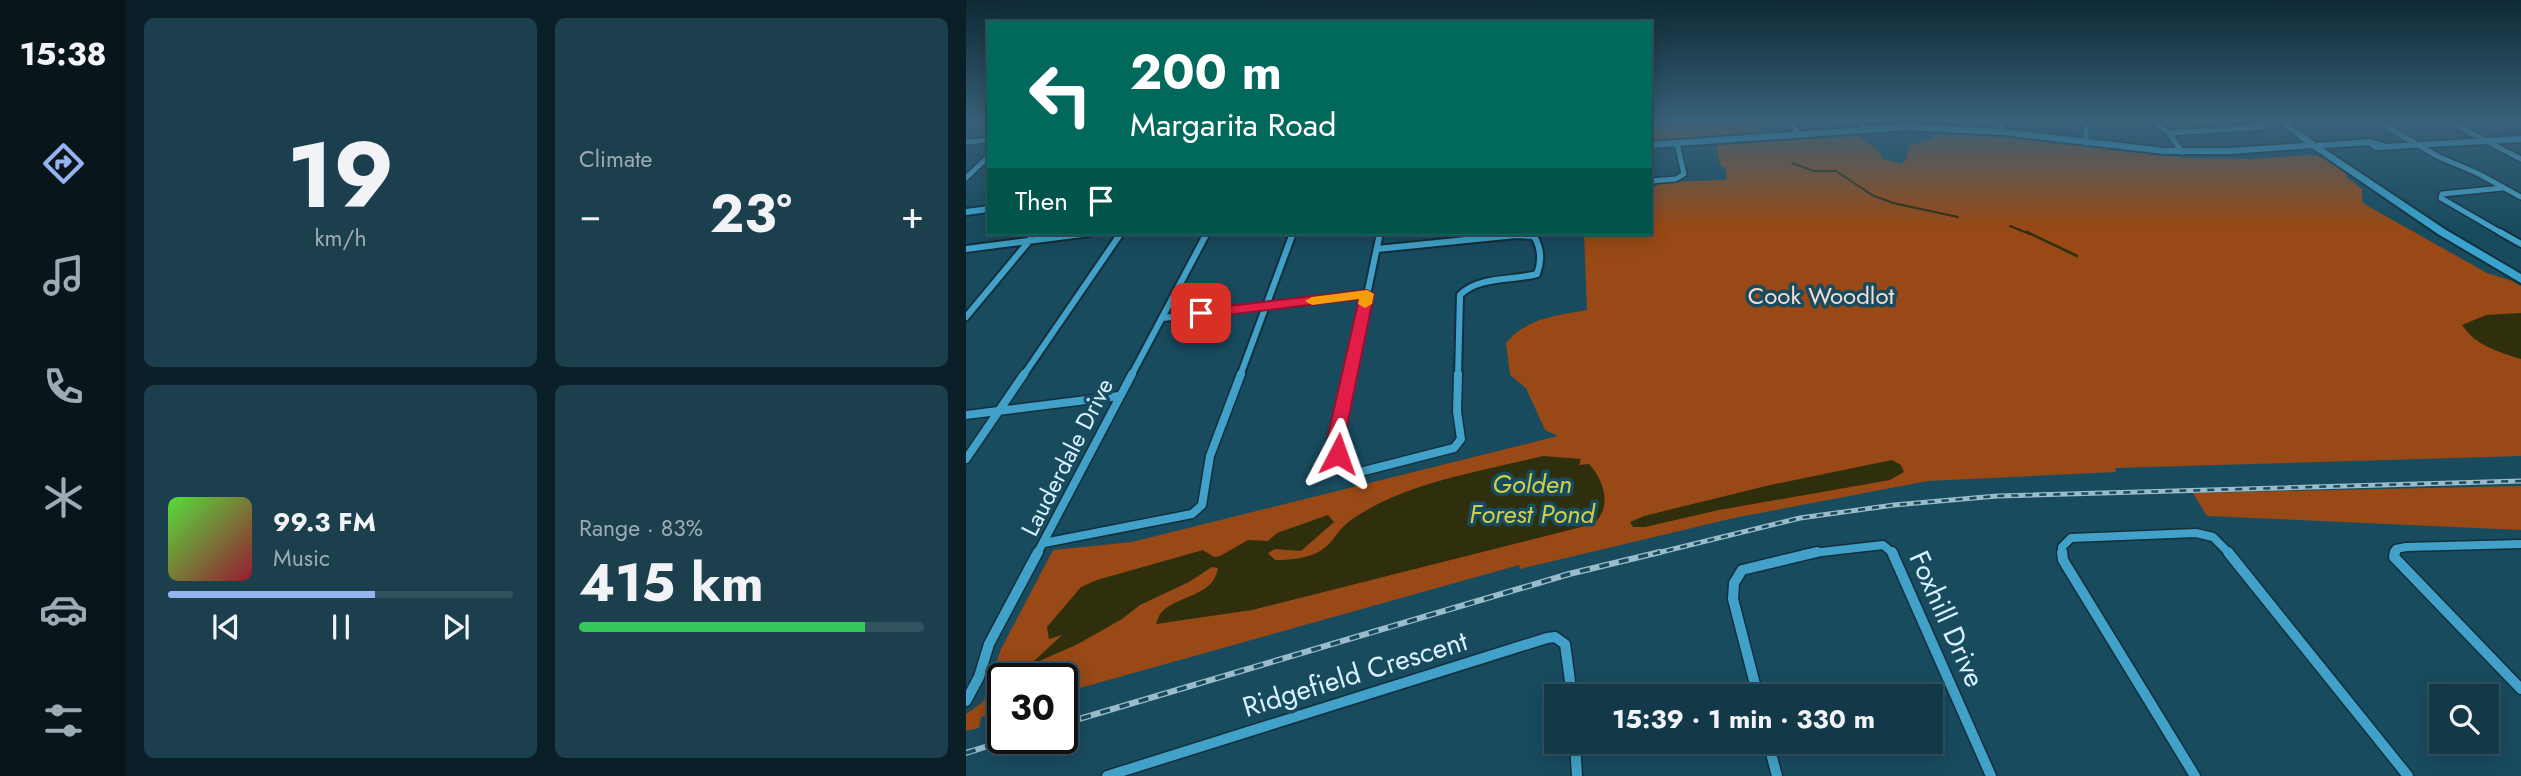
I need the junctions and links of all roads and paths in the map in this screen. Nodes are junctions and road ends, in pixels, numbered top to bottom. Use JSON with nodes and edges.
{"nodes":[{"id":1,"x":1680,"y":156,"type":"edge"},
{"id":2,"x":2334,"y":156,"type":"edge"},
{"id":3,"x":2335,"y":156,"type":"edge"},
{"id":4,"x":2438,"y":156,"type":"edge"},
{"id":5,"x":987,"y":158,"type":"edge"},
{"id":6,"x":966,"y":178,"type":"edge"},
{"id":7,"x":1652,"y":181,"type":"edge"},
{"id":8,"x":2503,"y":188,"type":"junction"},
{"id":9,"x":2521,"y":197,"type":"edge"},
{"id":10,"x":987,"y":209,"type":"edge"},
{"id":11,"x":966,"y":212,"type":"edge"},
{"id":12,"x":1070,"y":235,"type":"edge"},
{"id":13,"x":1120,"y":235,"type":"edge"},
{"id":14,"x":1206,"y":235,"type":"edge"},
{"id":15,"x":1292,"y":235,"type":"edge"},
{"id":16,"x":1380,"y":235,"type":"edge"},
{"id":17,"x":1031,"y":239,"type":"junction"},
{"id":18,"x":2521,"y":244,"type":"edge"},
{"id":19,"x":966,"y":249,"type":"edge"},
{"id":20,"x":1377,"y":249,"type":"junction"},
{"id":21,"x":2521,"y":270,"type":"edge"},
{"id":22,"x":2521,"y":279,"type":"edge"},
{"id":23,"x":1367,"y":294,"type":"junction"},
{"id":24,"x":1266,"y":306,"type":"junction"},
{"id":25,"x":966,"y":317,"type":"edge"},
{"id":26,"x":1163,"y":318,"type":"junction"},
{"id":27,"x":1119,"y":396,"type":"junction"},
{"id":28,"x":999,"y":411,"type":"junction"},
{"id":29,"x":966,"y":415,"type":"edge"},
{"id":30,"x":966,"y":459,"type":"edge"},
{"id":31,"x":1044,"y":543,"type":"junction"},
{"id":32,"x":2521,"y":544,"type":"edge"},
{"id":33,"x":1570,"y":684,"type":"edge"},
{"id":34,"x":1755,"y":684,"type":"edge"},
{"id":35,"x":2521,"y":689,"type":"edge"},
{"id":36,"x":966,"y":701,"type":"edge"},
{"id":37,"x":1576,"y":754,"type":"edge"},
{"id":38,"x":1771,"y":754,"type":"edge"},
{"id":39,"x":1107,"y":776,"type":"edge"},
{"id":40,"x":1577,"y":776,"type":"edge"},
{"id":41,"x":1777,"y":776,"type":"edge"},
{"id":42,"x":1991,"y":776,"type":"edge"},
{"id":43,"x":2195,"y":776,"type":"edge"},
{"id":44,"x":2408,"y":776,"type":"edge"}],
"edges":[{"from":1,"to":7,"type":"street"},
{"from":2,"to":22,"type":"street"},
{"from":3,"to":21,"type":"street"},
{"from":4,"to":8,"type":"street"},
{"from":5,"to":6,"type":"street"},
{"from":8,"to":9,"type":"street"},
{"from":8,"to":18,"type":"street"},
{"from":10,"to":11,"type":"street"},
{"from":12,"to":17,"type":"street"},
{"from":13,"to":28,"type":"street"},
{"from":14,"to":26,"type":"street","name":"Lauderdale Drive"},
{"from":15,"to":24,"type":"street"},
{"from":16,"to":20,"type":"street"},
{"from":17,"to":19,"type":"street"},
{"from":17,"to":25,"type":"street"},
{"from":20,"to":23,"type":"street"},
{"from":20,"to":23,"type":"street"},
{"from":23,"to":24,"type":"street"},
{"from":24,"to":26,"type":"street"},
{"from":24,"to":31,"type":"street"},
{"from":26,"to":27,"type":"street","name":"Lauderdale Drive"},
{"from":27,"to":28,"type":"street"},
{"from":27,"to":31,"type":"street","name":"Lauderdale Drive"},
{"from":28,"to":29,"type":"street"},
{"from":28,"to":30,"type":"street"},
{"from":31,"to":36,"type":"street","name":"Lauderdale Drive"},
{"from":32,"to":35,"type":"street"},
{"from":33,"to":39,"type":"street","name":"Ridgefield Crescent"},
{"from":34,"to":42,"type":"street","name":"Foxhill Drive"},
{"from":37,"to":40,"type":"street"},
{"from":38,"to":41,"type":"street"},
{"from":43,"to":44,"type":"street"}]}
